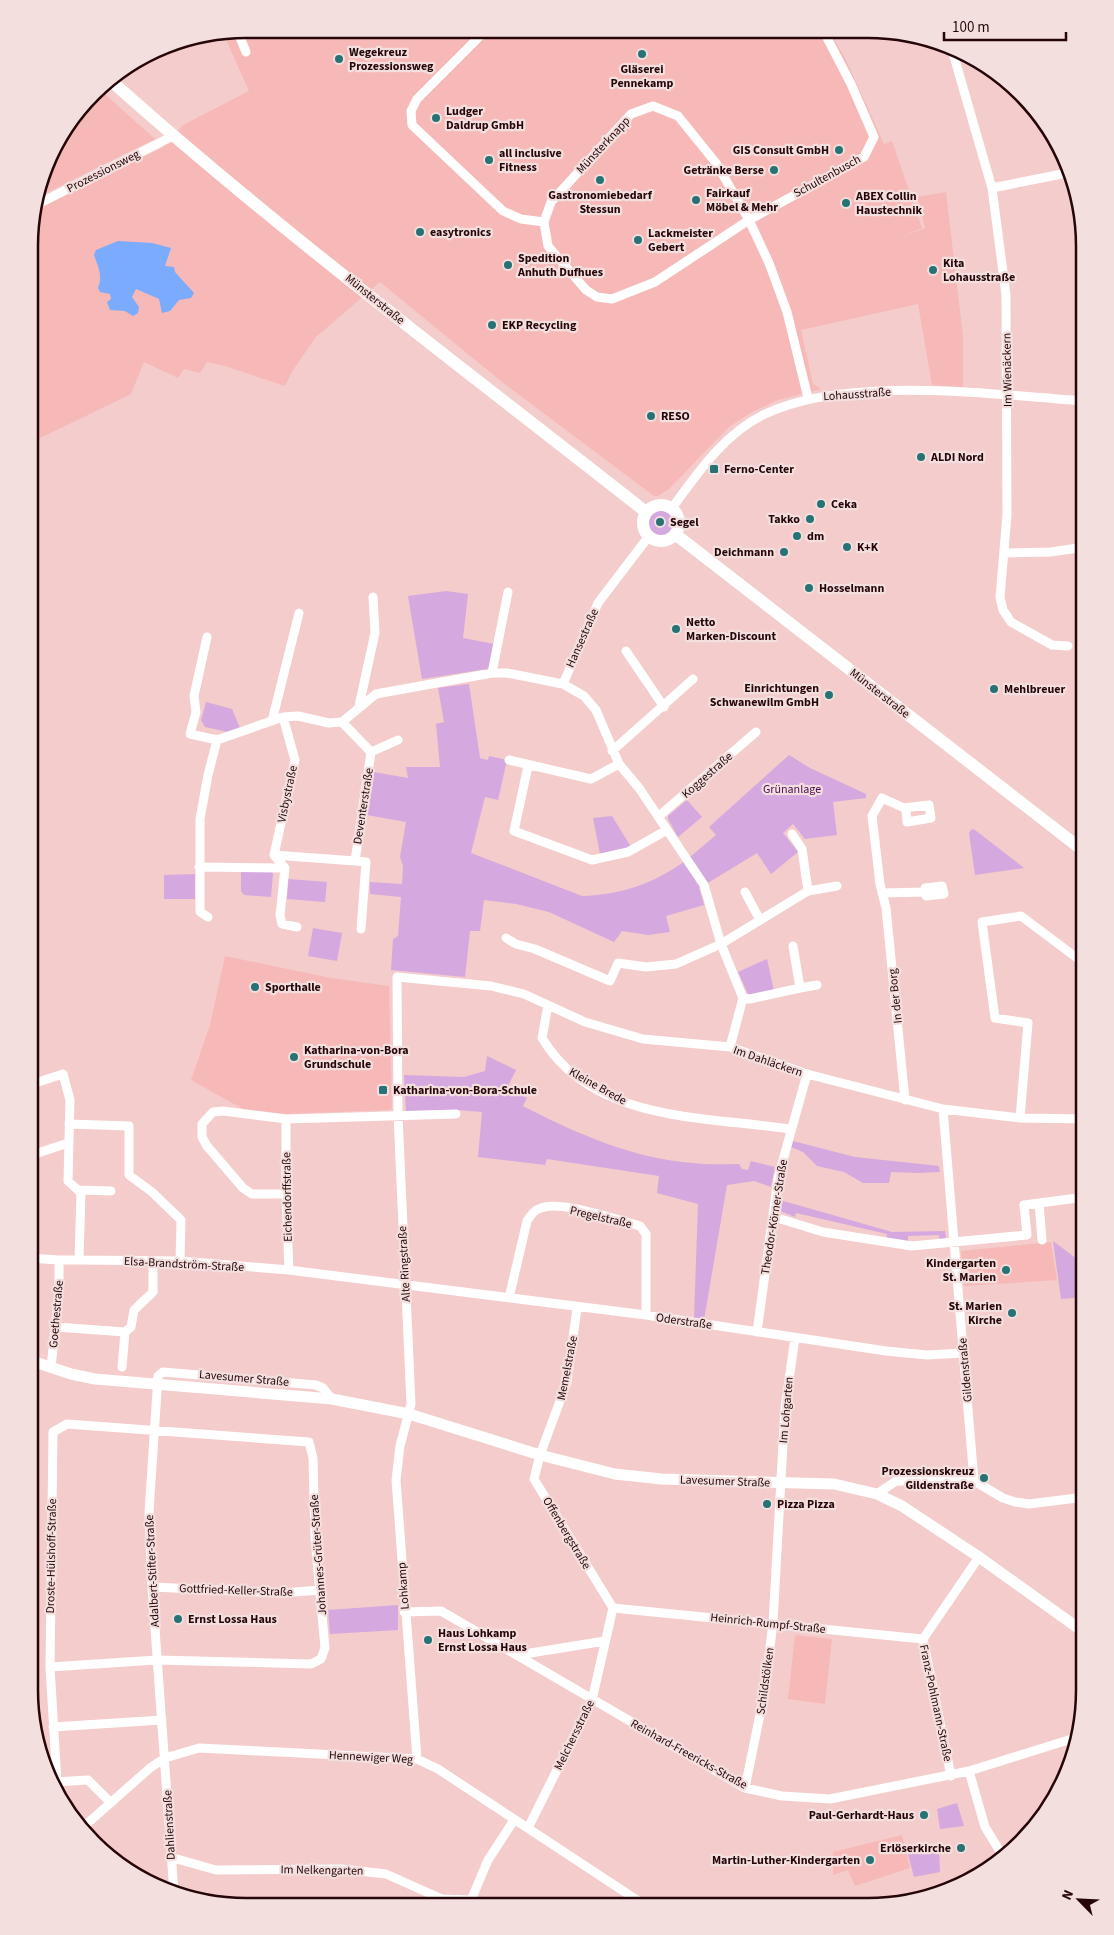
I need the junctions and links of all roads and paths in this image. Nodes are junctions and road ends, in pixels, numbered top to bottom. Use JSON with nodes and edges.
{"nodes":[{"id":1,"x":240,"y":38,"type":"edge"},
{"id":2,"x":478,"y":38,"type":"edge"},
{"id":3,"x":827,"y":38,"type":"edge"},
{"id":4,"x":246,"y":52,"type":"dead end"},
{"id":5,"x":954,"y":57,"type":"edge"},
{"id":6,"x":114,"y":84,"type":"edge"},
{"id":7,"x":173,"y":136,"type":"junction"},
{"id":8,"x":1063,"y":174,"type":"edge"},
{"id":9,"x":992,"y":188,"type":"junction"},
{"id":10,"x":42,"y":202,"type":"edge"},
{"id":11,"x":749,"y":220,"type":"junction"},
{"id":12,"x":544,"y":222,"type":"junction"},
{"id":13,"x":1007,"y":396,"type":"junction"},
{"id":14,"x":808,"y":398,"type":"junction"},
{"id":15,"x":1076,"y":400,"type":"edge"},
{"id":16,"x":672,"y":508,"type":"junction"},
{"id":17,"x":646,"y":512,"type":"junction"},
{"id":18,"x":675,"y":534,"type":"junction"},
{"id":19,"x":649,"y":536,"type":"junction"},
{"id":20,"x":1076,"y":548,"type":"edge"},
{"id":21,"x":1004,"y":553,"type":"junction"},
{"id":22,"x":508,"y":592,"type":"dead end"},
{"id":23,"x":373,"y":597,"type":"dead end"},
{"id":24,"x":300,"y":613,"type":"dead end"},
{"id":25,"x":207,"y":637,"type":"dead end"},
{"id":26,"x":1068,"y":646,"type":"dead end"},
{"id":27,"x":626,"y":651,"type":"dead end"},
{"id":28,"x":492,"y":673,"type":"junction"},
{"id":29,"x":693,"y":679,"type":"dead end"},
{"id":30,"x":563,"y":684,"type":"junction"},
{"id":31,"x":359,"y":706,"type":"junction"},
{"id":32,"x":664,"y":707,"type":"junction"},
{"id":33,"x":283,"y":716,"type":"junction"},
{"id":34,"x":272,"y":721,"type":"junction"},
{"id":35,"x":342,"y":722,"type":"junction"},
{"id":36,"x":756,"y":732,"type":"dead end"},
{"id":37,"x":217,"y":740,"type":"junction"},
{"id":38,"x":398,"y":740,"type":"dead end"},
{"id":39,"x":612,"y":751,"type":"junction"},
{"id":40,"x":371,"y":752,"type":"junction"},
{"id":41,"x":509,"y":760,"type":"dead end"},
{"id":42,"x":619,"y":764,"type":"junction"},
{"id":43,"x":528,"y":766,"type":"junction"},
{"id":44,"x":906,"y":808,"type":"dead end"},
{"id":45,"x":658,"y":817,"type":"junction"},
{"id":46,"x":667,"y":830,"type":"junction"},
{"id":47,"x":792,"y":834,"type":"dead end"},
{"id":48,"x":1076,"y":845,"type":"edge"},
{"id":49,"x":274,"y":855,"type":"junction"},
{"id":50,"x":355,"y":861,"type":"junction"},
{"id":51,"x":200,"y":867,"type":"junction"},
{"id":52,"x":285,"y":868,"type":"junction"},
{"id":53,"x":837,"y":886,"type":"dead end"},
{"id":54,"x":808,"y":891,"type":"junction"},
{"id":55,"x":745,"y":892,"type":"dead end"},
{"id":56,"x":926,"y":892,"type":"dead end"},
{"id":57,"x":882,"y":893,"type":"junction"},
{"id":58,"x":208,"y":917,"type":"dead end"},
{"id":59,"x":760,"y":920,"type":"junction"},
{"id":60,"x":297,"y":927,"type":"dead end"},
{"id":61,"x":361,"y":929,"type":"dead end"},
{"id":62,"x":506,"y":938,"type":"dead end"},
{"id":63,"x":721,"y":944,"type":"junction"},
{"id":64,"x":793,"y":946,"type":"dead end"},
{"id":65,"x":1076,"y":957,"type":"edge"},
{"id":66,"x":397,"y":977,"type":"joint"},
{"id":67,"x":817,"y":985,"type":"dead end"},
{"id":68,"x":800,"y":988,"type":"junction"},
{"id":69,"x":743,"y":998,"type":"junction"},
{"id":70,"x":548,"y":1005,"type":"junction"},
{"id":71,"x":730,"y":1047,"type":"junction"},
{"id":72,"x":807,"y":1074,"type":"junction"},
{"id":73,"x":38,"y":1082,"type":"edge"},
{"id":74,"x":905,"y":1100,"type":"junction"},
{"id":75,"x":943,"y":1109,"type":"junction"},
{"id":76,"x":456,"y":1114,"type":"dead end"},
{"id":77,"x":398,"y":1115,"type":"junction"},
{"id":78,"x":1020,"y":1118,"type":"junction"},
{"id":79,"x":286,"y":1119,"type":"junction"},
{"id":80,"x":1076,"y":1119,"type":"edge"},
{"id":81,"x":69,"y":1124,"type":"junction"},
{"id":82,"x":790,"y":1129,"type":"junction"},
{"id":83,"x":68,"y":1143,"type":"junction"},
{"id":84,"x":38,"y":1153,"type":"edge"},
{"id":85,"x":79,"y":1190,"type":"junction"},
{"id":86,"x":111,"y":1192,"type":"dead end"},
{"id":87,"x":286,"y":1194,"type":"junction"},
{"id":88,"x":1076,"y":1198,"type":"edge"},
{"id":89,"x":1039,"y":1203,"type":"junction"},
{"id":90,"x":774,"y":1217,"type":"junction"},
{"id":91,"x":1027,"y":1235,"type":"junction"},
{"id":92,"x":954,"y":1242,"type":"junction"},
{"id":93,"x":38,"y":1259,"type":"edge"},
{"id":94,"x":60,"y":1260,"type":"junction"},
{"id":95,"x":79,"y":1260,"type":"junction"},
{"id":96,"x":153,"y":1261,"type":"junction"},
{"id":97,"x":180,"y":1261,"type":"junction"},
{"id":98,"x":289,"y":1270,"type":"junction"},
{"id":99,"x":405,"y":1286,"type":"junction"},
{"id":100,"x":508,"y":1298,"type":"junction"},
{"id":101,"x":577,"y":1308,"type":"junction"},
{"id":102,"x":646,"y":1315,"type":"junction"},
{"id":103,"x":56,"y":1327,"type":"junction"},
{"id":104,"x":125,"y":1332,"type":"junction"},
{"id":105,"x":757,"y":1332,"type":"junction"},
{"id":106,"x":795,"y":1338,"type":"junction"},
{"id":107,"x":963,"y":1353,"type":"junction"},
{"id":108,"x":38,"y":1363,"type":"edge"},
{"id":109,"x":122,"y":1367,"type":"dead end"},
{"id":110,"x":51,"y":1368,"type":"junction"},
{"id":111,"x":157,"y":1384,"type":"junction"},
{"id":112,"x":409,"y":1414,"type":"junction"},
{"id":113,"x":154,"y":1431,"type":"junction"},
{"id":114,"x":540,"y":1455,"type":"junction"},
{"id":115,"x":974,"y":1482,"type":"junction"},
{"id":116,"x":782,"y":1483,"type":"junction"},
{"id":117,"x":877,"y":1494,"type":"junction"},
{"id":118,"x":1076,"y":1498,"type":"edge"},
{"id":119,"x":979,"y":1557,"type":"junction"},
{"id":120,"x":152,"y":1587,"type":"junction"},
{"id":121,"x":320,"y":1590,"type":"junction"},
{"id":122,"x":613,"y":1608,"type":"junction"},
{"id":123,"x":404,"y":1612,"type":"junction"},
{"id":124,"x":773,"y":1623,"type":"junction"},
{"id":125,"x":1076,"y":1626,"type":"edge"},
{"id":126,"x":923,"y":1639,"type":"junction"},
{"id":127,"x":605,"y":1641,"type":"junction"},
{"id":128,"x":518,"y":1655,"type":"junction"},
{"id":129,"x":157,"y":1660,"type":"junction"},
{"id":130,"x":50,"y":1667,"type":"junction"},
{"id":131,"x":592,"y":1700,"type":"junction"},
{"id":132,"x":162,"y":1720,"type":"junction"},
{"id":133,"x":53,"y":1727,"type":"junction"},
{"id":134,"x":1070,"y":1740,"type":"edge"},
{"id":135,"x":165,"y":1758,"type":"junction"},
{"id":136,"x":417,"y":1759,"type":"junction"},
{"id":137,"x":968,"y":1772,"type":"junction"},
{"id":138,"x":55,"y":1773,"type":"edge"},
{"id":139,"x":951,"y":1776,"type":"junction"},
{"id":140,"x":59,"y":1782,"type":"edge"},
{"id":141,"x":745,"y":1788,"type":"junction"},
{"id":142,"x":111,"y":1803,"type":"junction"},
{"id":143,"x":514,"y":1820,"type":"junction"},
{"id":144,"x":87,"y":1824,"type":"edge"},
{"id":145,"x":528,"y":1828,"type":"junction"},
{"id":146,"x":1000,"y":1851,"type":"edge"},
{"id":147,"x":170,"y":1857,"type":"junction"},
{"id":148,"x":173,"y":1884,"type":"edge"},
{"id":149,"x":440,"y":1898,"type":"edge"},
{"id":150,"x":471,"y":1898,"type":"edge"},
{"id":151,"x":634,"y":1898,"type":"edge"}],
"edges":[{"from":1,"to":4,"type":"street"},
{"from":2,"to":12,"type":"street"},
{"from":3,"to":11,"type":"street","name":"Schultenbusch"},
{"from":5,"to":9,"type":"street","name":"Im Wienäckern"},
{"from":6,"to":7,"type":"main road","name":"Münsterstraße"},
{"from":7,"to":10,"type":"street","name":"Prozessionsweg"},
{"from":7,"to":17,"type":"main road","name":"Münsterstraße"},
{"from":8,"to":9,"type":"street"},
{"from":9,"to":13,"type":"street","name":"Im Wienäckern"},
{"from":11,"to":12,"type":"street"},
{"from":11,"to":12,"type":"street","name":"Münsterknapp"},
{"from":11,"to":14,"type":"street","name":"Münsterknapp"},
{"from":13,"to":14,"type":"street","name":"Lohausstraße"},
{"from":13,"to":15,"type":"street","name":"Lohausstraße"},
{"from":13,"to":21,"type":"street","name":"Im Wienäckern"},
{"from":14,"to":16,"type":"street","name":"Lohausstraße"},
{"from":16,"to":17,"type":"main road"},
{"from":16,"to":18,"type":"main road"},
{"from":17,"to":19,"type":"main road"},
{"from":18,"to":19,"type":"main road"},
{"from":18,"to":48,"type":"main road","name":"Münsterstraße"},
{"from":19,"to":30,"type":"street","name":"Hansestraße"},
{"from":20,"to":21,"type":"street"},
{"from":21,"to":26,"type":"street","name":"Im Wienäckern"},
{"from":22,"to":28,"type":"street"},
{"from":23,"to":31,"type":"street"},
{"from":24,"to":34,"type":"street"},
{"from":25,"to":37,"type":"street"},
{"from":27,"to":32,"type":"street"},
{"from":28,"to":30,"type":"street","name":"Hansestraße"},
{"from":28,"to":31,"type":"street","name":"Hansestraße"},
{"from":29,"to":32,"type":"street"},
{"from":30,"to":39,"type":"street"},
{"from":31,"to":35,"type":"street","name":"Hansestraße"},
{"from":32,"to":39,"type":"street"},
{"from":33,"to":34,"type":"street"},
{"from":33,"to":35,"type":"street"},
{"from":33,"to":49,"type":"street","name":"Visbystraße"},
{"from":34,"to":37,"type":"street"},
{"from":35,"to":40,"type":"street","name":"Deventerstraße"},
{"from":36,"to":45,"type":"street","name":"Koggestraße"},
{"from":37,"to":51,"type":"street"},
{"from":38,"to":40,"type":"street","name":"Deventerstraße"},
{"from":39,"to":42,"type":"street"},
{"from":40,"to":50,"type":"street","name":"Deventerstraße"},
{"from":41,"to":43,"type":"street"},
{"from":42,"to":43,"type":"street"},
{"from":42,"to":45,"type":"street"},
{"from":43,"to":46,"type":"street"},
{"from":44,"to":57,"type":"street","name":"In der Borg"},
{"from":45,"to":46,"type":"street"},
{"from":46,"to":63,"type":"street"},
{"from":47,"to":54,"type":"street"},
{"from":49,"to":50,"type":"street","name":"Deventerstraße"},
{"from":49,"to":52,"type":"street"},
{"from":50,"to":61,"type":"street","name":"Deventerstraße"},
{"from":51,"to":52,"type":"street"},
{"from":51,"to":58,"type":"street"},
{"from":52,"to":60,"type":"street"},
{"from":53,"to":54,"type":"street"},
{"from":54,"to":59,"type":"street"},
{"from":55,"to":59,"type":"street"},
{"from":56,"to":57,"type":"street"},
{"from":57,"to":74,"type":"street","name":"In der Borg"},
{"from":59,"to":63,"type":"street"},
{"from":62,"to":63,"type":"street"},
{"from":63,"to":69,"type":"street"},
{"from":64,"to":68,"type":"street"},
{"from":65,"to":78,"type":"street"},
{"from":66,"to":70,"type":"street","name":"Im Dahläckern"},
{"from":66,"to":77,"type":"street","name":"Alte Ringstraße"},
{"from":67,"to":68,"type":"street"},
{"from":68,"to":69,"type":"street"},
{"from":69,"to":71,"type":"street"},
{"from":70,"to":71,"type":"street","name":"Im Dahläckern"},
{"from":70,"to":82,"type":"street","name":"Kleine Brede"},
{"from":71,"to":72,"type":"street","name":"Im Dahläckern"},
{"from":72,"to":74,"type":"street","name":"Im Dahläckern"},
{"from":72,"to":82,"type":"street","name":"Theodor-Körner-Straße"},
{"from":73,"to":81,"type":"street"},
{"from":74,"to":75,"type":"street","name":"Im Dahläckern"},
{"from":75,"to":78,"type":"street","name":"Im Dahläckern"},
{"from":75,"to":92,"type":"street","name":"Gildenstraße"},
{"from":76,"to":77,"type":"street"},
{"from":77,"to":79,"type":"street"},
{"from":77,"to":99,"type":"street","name":"Alte Ringstraße"},
{"from":78,"to":80,"type":"street","name":"Im Dahläckern"},
{"from":79,"to":87,"type":"street","name":"Eichendorffstraße"},
{"from":79,"to":87,"type":"street"},
{"from":81,"to":83,"type":"street"},
{"from":81,"to":97,"type":"street"},
{"from":82,"to":90,"type":"street","name":"Theodor-Körner-Straße"},
{"from":83,"to":84,"type":"street"},
{"from":83,"to":85,"type":"street"},
{"from":85,"to":86,"type":"street"},
{"from":85,"to":95,"type":"street"},
{"from":87,"to":98,"type":"street","name":"Eichendorffstraße"},
{"from":88,"to":89,"type":"street"},
{"from":89,"to":91,"type":"street"},
{"from":89,"to":91,"type":"street"},
{"from":90,"to":92,"type":"street"},
{"from":90,"to":105,"type":"street","name":"Theodor-Körner-Straße"},
{"from":91,"to":92,"type":"street"},
{"from":92,"to":107,"type":"street","name":"Gildenstraße"},
{"from":93,"to":94,"type":"street"},
{"from":94,"to":95,"type":"street"},
{"from":94,"to":103,"type":"street","name":"Goethestraße"},
{"from":95,"to":96,"type":"street","name":"Elsa-Brandström-Straße"},
{"from":96,"to":97,"type":"street","name":"Elsa-Brandström-Straße"},
{"from":96,"to":104,"type":"street"},
{"from":97,"to":98,"type":"street","name":"Elsa-Brandström-Straße"},
{"from":98,"to":99,"type":"street"},
{"from":99,"to":100,"type":"street","name":"Oderstraße"},
{"from":99,"to":112,"type":"street","name":"Alte Ringstraße"},
{"from":100,"to":101,"type":"street","name":"Oderstraße"},
{"from":100,"to":102,"type":"street","name":"Pregelstraße"},
{"from":101,"to":102,"type":"street","name":"Oderstraße"},
{"from":101,"to":114,"type":"street","name":"Memelstraße"},
{"from":102,"to":105,"type":"street","name":"Oderstraße"},
{"from":103,"to":104,"type":"street"},
{"from":103,"to":110,"type":"street","name":"Goethestraße"},
{"from":104,"to":109,"type":"street"},
{"from":105,"to":106,"type":"street","name":"Oderstraße"},
{"from":106,"to":107,"type":"street","name":"Oderstraße"},
{"from":106,"to":116,"type":"street","name":"Im Lohgarten"},
{"from":107,"to":115,"type":"street","name":"Gildenstraße"},
{"from":108,"to":110,"type":"street","name":"Lavesumer Straße"},
{"from":110,"to":111,"type":"street","name":"Lavesumer Straße"},
{"from":111,"to":112,"type":"street","name":"Lavesumer Straße"},
{"from":111,"to":113,"type":"street","name":"Adalbert-Stifter-Straße"},
{"from":112,"to":114,"type":"street","name":"Lavesumer Straße"},
{"from":112,"to":123,"type":"street","name":"Lohkamp"},
{"from":113,"to":120,"type":"street","name":"Adalbert-Stifter-Straße"},
{"from":113,"to":121,"type":"street","name":"Johannes-Grüter-Straße"},
{"from":113,"to":130,"type":"street","name":"Droste-Hülshoff-Straße"},
{"from":114,"to":116,"type":"street","name":"Lavesumer Straße"},
{"from":114,"to":122,"type":"street","name":"Offenbergstraße"},
{"from":115,"to":117,"type":"street"},
{"from":115,"to":118,"type":"street"},
{"from":116,"to":117,"type":"street","name":"Lavesumer Straße"},
{"from":116,"to":124,"type":"street","name":"Schildstölken"},
{"from":117,"to":119,"type":"street","name":"Lavesumer Straße"},
{"from":119,"to":125,"type":"street","name":"Lavesumer Straße"},
{"from":119,"to":126,"type":"street","name":"Franz-Pohlmann-Straße"},
{"from":120,"to":121,"type":"street","name":"Gottfried-Keller-Straße"},
{"from":120,"to":129,"type":"street","name":"Adalbert-Stifter-Straße"},
{"from":121,"to":129,"type":"street","name":"Johannes-Grüter-Straße"},
{"from":122,"to":124,"type":"street","name":"Heinrich-Rumpf-Straße"},
{"from":122,"to":127,"type":"street","name":"Melchersstraße"},
{"from":123,"to":128,"type":"street","name":"Reinhard-Freericks-Straße"},
{"from":123,"to":136,"type":"street","name":"Lohkamp"},
{"from":124,"to":126,"type":"street","name":"Heinrich-Rumpf-Straße"},
{"from":124,"to":141,"type":"street","name":"Schildstölken"},
{"from":126,"to":139,"type":"street","name":"Franz-Pohlmann-Straße"},
{"from":127,"to":128,"type":"street"},
{"from":127,"to":131,"type":"street","name":"Melchersstraße"},
{"from":128,"to":131,"type":"street","name":"Reinhard-Freericks-Straße"},
{"from":129,"to":130,"type":"street"},
{"from":129,"to":132,"type":"street","name":"Adalbert-Stifter-Straße"},
{"from":130,"to":133,"type":"street","name":"Droste-Hülshoff-Straße"},
{"from":131,"to":141,"type":"street","name":"Reinhard-Freericks-Straße"},
{"from":131,"to":145,"type":"street","name":"Melchersstraße"},
{"from":132,"to":133,"type":"street"},
{"from":132,"to":135,"type":"street","name":"Adalbert-Stifter-Straße"},
{"from":133,"to":138,"type":"street","name":"Droste-Hülshoff-Straße"},
{"from":134,"to":137,"type":"street","name":"Reinhard-Freericks-Straße"},
{"from":135,"to":136,"type":"street","name":"Hennewiger Weg"},
{"from":135,"to":142,"type":"street","name":"Hennewiger Weg"},
{"from":135,"to":147,"type":"street","name":"Dahlienstraße"},
{"from":136,"to":143,"type":"street","name":"Hennewiger Weg"},
{"from":137,"to":139,"type":"street","name":"Reinhard-Freericks-Straße"},
{"from":137,"to":146,"type":"street"},
{"from":139,"to":141,"type":"street","name":"Reinhard-Freericks-Straße"},
{"from":140,"to":142,"type":"street"},
{"from":142,"to":144,"type":"street","name":"Hennewiger Weg"},
{"from":143,"to":145,"type":"street","name":"Hennewiger Weg"},
{"from":143,"to":150,"type":"street"},
{"from":145,"to":151,"type":"street","name":"Hennewiger Weg"},
{"from":147,"to":148,"type":"street","name":"Dahlienstraße"},
{"from":147,"to":149,"type":"street","name":"Im Nelkengarten"}]}
